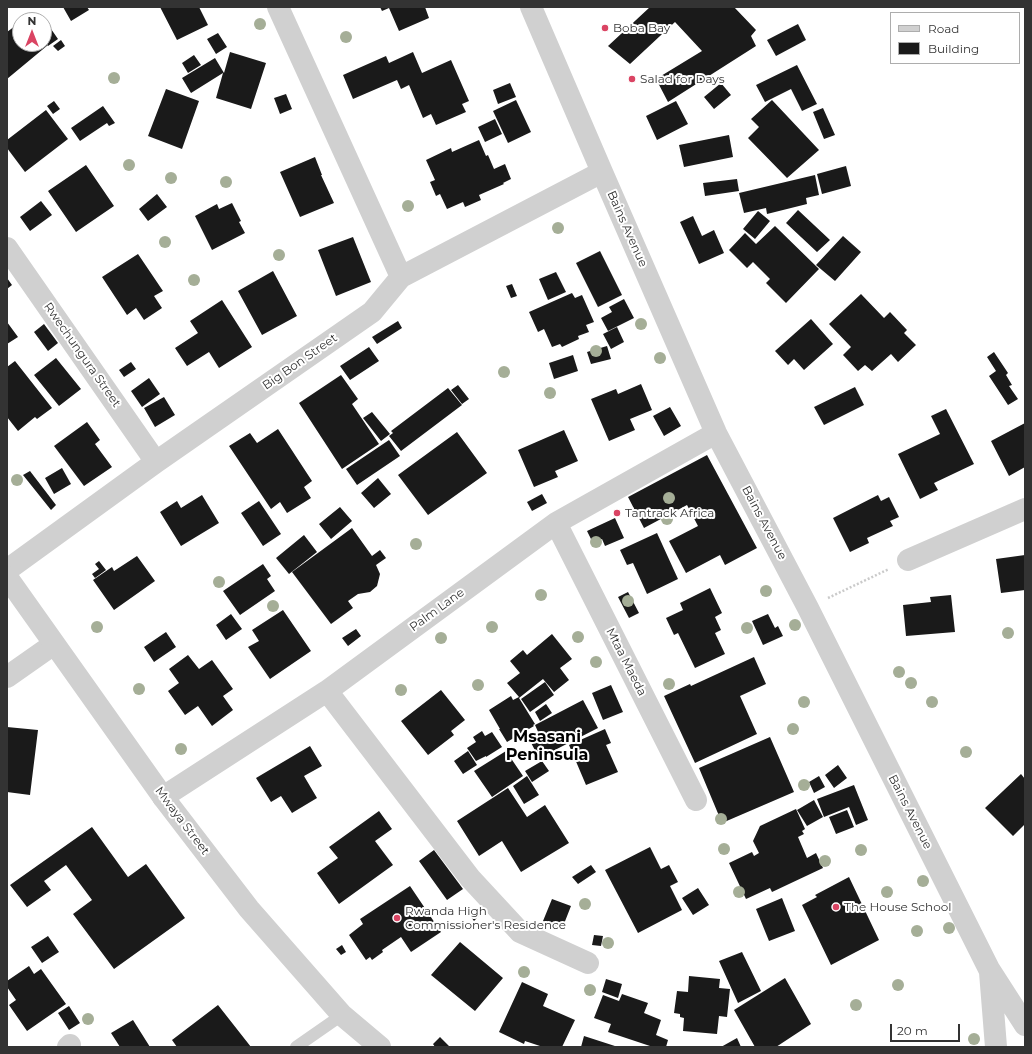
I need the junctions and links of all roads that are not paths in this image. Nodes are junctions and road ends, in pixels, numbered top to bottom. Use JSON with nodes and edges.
{"nodes":[{"id":1,"x":278,"y":7,"type":"edge"},
{"id":2,"x":531,"y":7,"type":"edge"},
{"id":3,"x":602,"y":172,"type":"junction"},
{"id":4,"x":7,"y":248,"type":"edge"},
{"id":5,"x":401,"y":277,"type":"junction"},
{"id":6,"x":716,"y":432,"type":"junction"},
{"id":7,"x":156,"y":462,"type":"junction"},
{"id":8,"x":1025,"y":509,"type":"edge"},
{"id":9,"x":556,"y":523,"type":"junction"},
{"id":10,"x":908,"y":560,"type":"road end"},
{"id":11,"x":7,"y":570,"type":"edge"},
{"id":12,"x":7,"y":577,"type":"edge"},
{"id":13,"x":54,"y":644,"type":"junction"},
{"id":14,"x":7,"y":677,"type":"edge"},
{"id":15,"x":327,"y":691,"type":"junction"},
{"id":16,"x":163,"y":797,"type":"junction"},
{"id":17,"x":696,"y":800,"type":"dead end"},
{"id":18,"x":588,"y":963,"type":"dead end"},
{"id":19,"x":989,"y":969,"type":"junction"},
{"id":20,"x":342,"y":1014,"type":"junction"},
{"id":21,"x":1025,"y":1025,"type":"edge"},
{"id":22,"x":296,"y":1047,"type":"edge"},
{"id":23,"x":380,"y":1047,"type":"edge"},
{"id":24,"x":996,"y":1047,"type":"edge"}],
"edges":[{"from":1,"to":5,"type":"street"},
{"from":2,"to":3,"type":"street","name":"Bains Avenue"},
{"from":3,"to":5,"type":"street","name":"Big Bon Street"},
{"from":3,"to":6,"type":"street","name":"Bains Avenue"},
{"from":4,"to":7,"type":"street","name":"Rwechungura Street"},
{"from":5,"to":7,"type":"street","name":"Big Bon Street"},
{"from":6,"to":9,"type":"street","name":"Palm Lane"},
{"from":6,"to":19,"type":"street","name":"Bains Avenue"},
{"from":7,"to":11,"type":"street","name":"Big Bon Street"},
{"from":8,"to":10,"type":"street"},
{"from":9,"to":15,"type":"street","name":"Palm Lane"},
{"from":9,"to":17,"type":"street","name":"Mtaa Maeda"},
{"from":12,"to":13,"type":"street","name":"Mwaya Street"},
{"from":13,"to":14,"type":"street"},
{"from":13,"to":16,"type":"street","name":"Mwaya Street"},
{"from":15,"to":16,"type":"street","name":"Palm Lane"},
{"from":15,"to":18,"type":"street"},
{"from":16,"to":20,"type":"street","name":"Mwaya Street"},
{"from":19,"to":21,"type":"street","name":"Bains Avenue"},
{"from":19,"to":24,"type":"street"},
{"from":20,"to":22,"type":"lane"},
{"from":20,"to":23,"type":"street","name":"Mwaya Street"}]}
